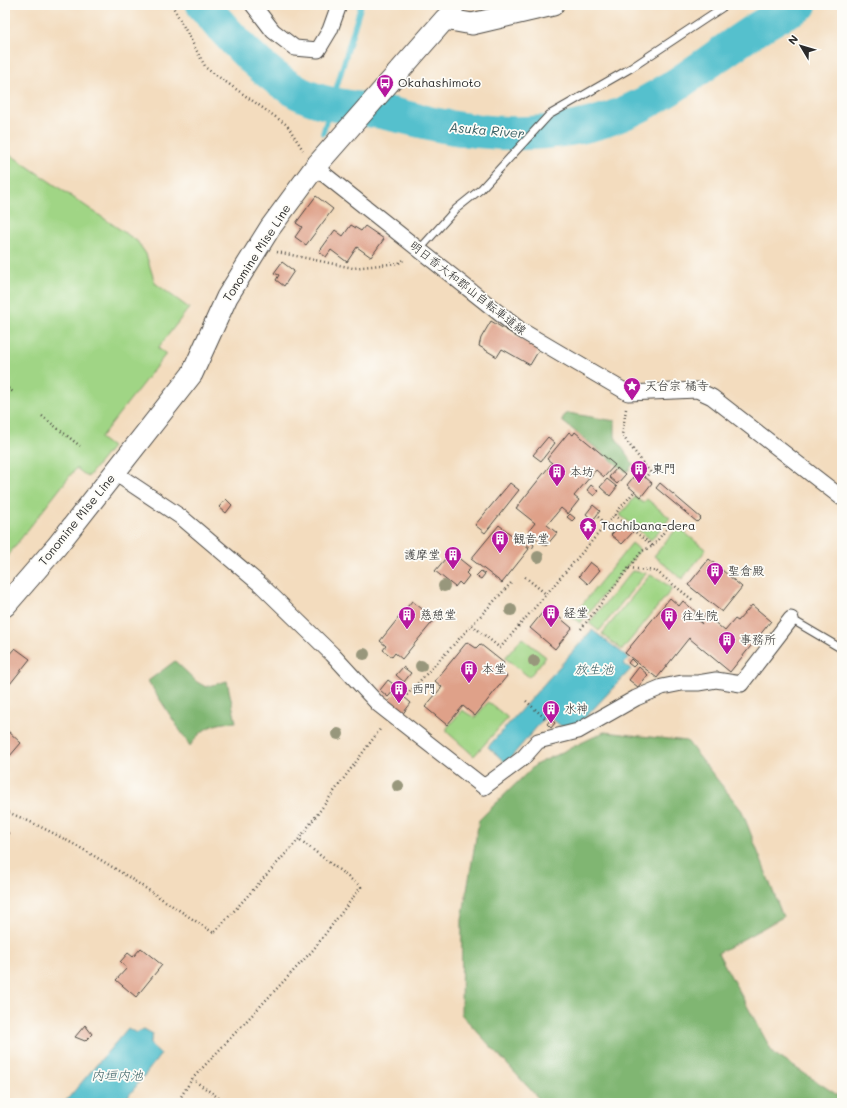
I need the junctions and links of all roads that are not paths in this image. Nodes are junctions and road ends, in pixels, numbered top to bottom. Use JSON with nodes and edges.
{"nodes":[{"id":1,"x":253,"y":5,"type":"edge"},
{"id":2,"x":339,"y":5,"type":"edge"},
{"id":3,"x":553,"y":5,"type":"edge"},
{"id":4,"x":726,"y":5,"type":"edge"},
{"id":5,"x":450,"y":12,"type":"edge"},
{"id":6,"x":315,"y":167,"type":"junction"},
{"id":7,"x":419,"y":250,"type":"junction"},
{"id":8,"x":115,"y":473,"type":"junction"},
{"id":9,"x":842,"y":498,"type":"edge"},
{"id":10,"x":5,"y":606,"type":"edge"},
{"id":11,"x":791,"y":619,"type":"joint"},
{"id":12,"x":842,"y":649,"type":"edge"}],
"edges":[{"from":1,"to":2,"type":"street"},
{"from":3,"to":5,"type":"main road","name":"Tonomine Mise Line"},
{"from":4,"to":7,"type":"lane"},
{"from":5,"to":6,"type":"main road","name":"Tonomine Mise Line"},
{"from":6,"to":7,"type":"street","name":"明日香大和郡山自転車道線"},
{"from":6,"to":8,"type":"main road","name":"Tonomine Mise Line"},
{"from":7,"to":9,"type":"street","name":"明日香大和郡山自転車道線"},
{"from":8,"to":10,"type":"main road","name":"Tonomine Mise Line"},
{"from":8,"to":11,"type":"street"},
{"from":11,"to":12,"type":"lane"}]}
